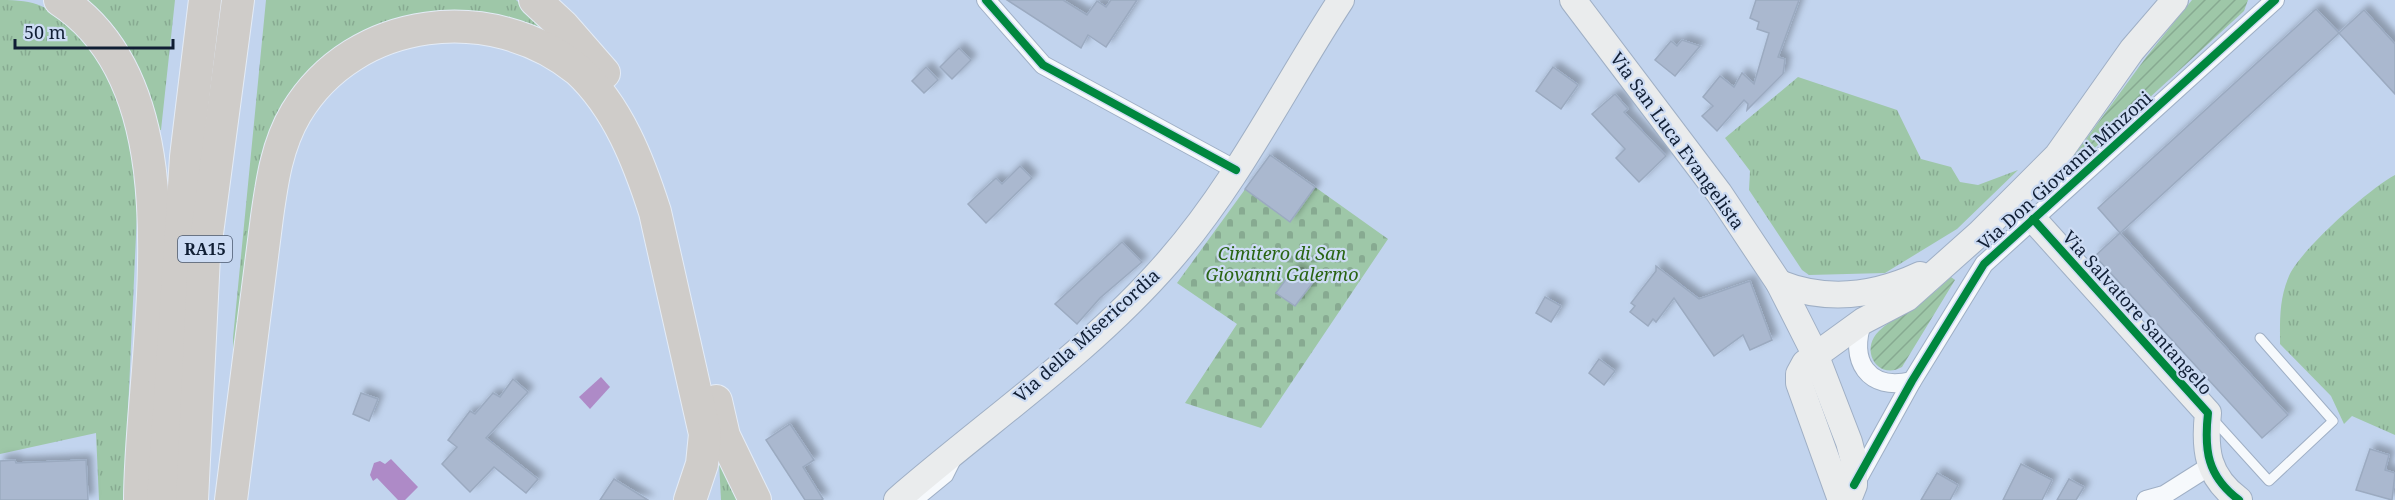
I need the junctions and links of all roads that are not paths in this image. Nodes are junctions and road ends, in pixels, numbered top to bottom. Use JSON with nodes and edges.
{"nodes":[{"id":1,"x":60,"y":0,"type":"edge"},
{"id":2,"x":205,"y":0,"type":"edge"},
{"id":3,"x":238,"y":0,"type":"edge"},
{"id":4,"x":535,"y":0,"type":"edge"},
{"id":5,"x":986,"y":0,"type":"edge"},
{"id":6,"x":1341,"y":0,"type":"edge"},
{"id":7,"x":1573,"y":0,"type":"edge"},
{"id":8,"x":2175,"y":0,"type":"edge"},
{"id":9,"x":2275,"y":0,"type":"edge"},
{"id":10,"x":1236,"y":170,"type":"junction"},
{"id":11,"x":2033,"y":219,"type":"junction"},
{"id":12,"x":1942,"y":265,"type":"junction"},
{"id":13,"x":1779,"y":283,"type":"junction"},
{"id":14,"x":1863,"y":321,"type":"junction"},
{"id":15,"x":2260,"y":338,"type":"dead end"},
{"id":16,"x":1815,"y":354,"type":"junction"},
{"id":17,"x":1912,"y":381,"type":"junction"},
{"id":18,"x":2208,"y":413,"type":"junction"},
{"id":19,"x":705,"y":434,"type":"junction"},
{"id":20,"x":2210,"y":466,"type":"junction"},
{"id":21,"x":1848,"y":495,"type":"edge"},
{"id":22,"x":903,"y":499,"type":"edge"},
{"id":23,"x":140,"y":500,"type":"edge"},
{"id":24,"x":163,"y":500,"type":"edge"},
{"id":25,"x":192,"y":500,"type":"edge"},
{"id":26,"x":231,"y":500,"type":"edge"},
{"id":27,"x":690,"y":500,"type":"edge"},
{"id":28,"x":713,"y":500,"type":"edge"},
{"id":29,"x":755,"y":500,"type":"edge"},
{"id":30,"x":2146,"y":500,"type":"edge"},
{"id":31,"x":2239,"y":500,"type":"edge"}],
"edges":[{"from":1,"to":23,"type":"highway"},
{"from":2,"to":24,"type":"highway","number":"RA15"},
{"from":3,"to":25,"type":"highway","number":"RA15"},
{"from":4,"to":29,"type":"highway"},
{"from":5,"to":10,"type":"street"},
{"from":6,"to":10,"type":"main road","name":"Via della Misericordia"},
{"from":7,"to":13,"type":"main road","name":"Via San Luca Evangelista"},
{"from":8,"to":12,"type":"main road","name":"Via Don Giovanni Minzoni"},
{"from":9,"to":11,"type":"street","name":"Via Don Giovanni Minzoni"},
{"from":10,"to":22,"type":"main road","name":"Via della Misericordia"},
{"from":11,"to":17,"type":"street","name":"Via Don Giovanni Minzoni"},
{"from":11,"to":18,"type":"main road","name":"Via Salvatore Santangelo"},
{"from":12,"to":13,"type":"main road"},
{"from":12,"to":14,"type":"main road"},
{"from":13,"to":16,"type":"main road","name":"Via San Luca Evangelista"},
{"from":14,"to":16,"type":"main road"},
{"from":14,"to":17,"type":"street"},
{"from":15,"to":18,"type":"lane"},
{"from":16,"to":21,"type":"main road","name":"Via San Luca Evangelista"},
{"from":17,"to":21,"type":"street","name":"Via Don Giovanni Minzoni"},
{"from":18,"to":20,"type":"main road","name":"Via Salvatore Santangelo"},
{"from":19,"to":26,"type":"highway"},
{"from":19,"to":27,"type":"highway"},
{"from":19,"to":28,"type":"highway"},
{"from":20,"to":30,"type":"street"},
{"from":20,"to":31,"type":"main road"}]}
